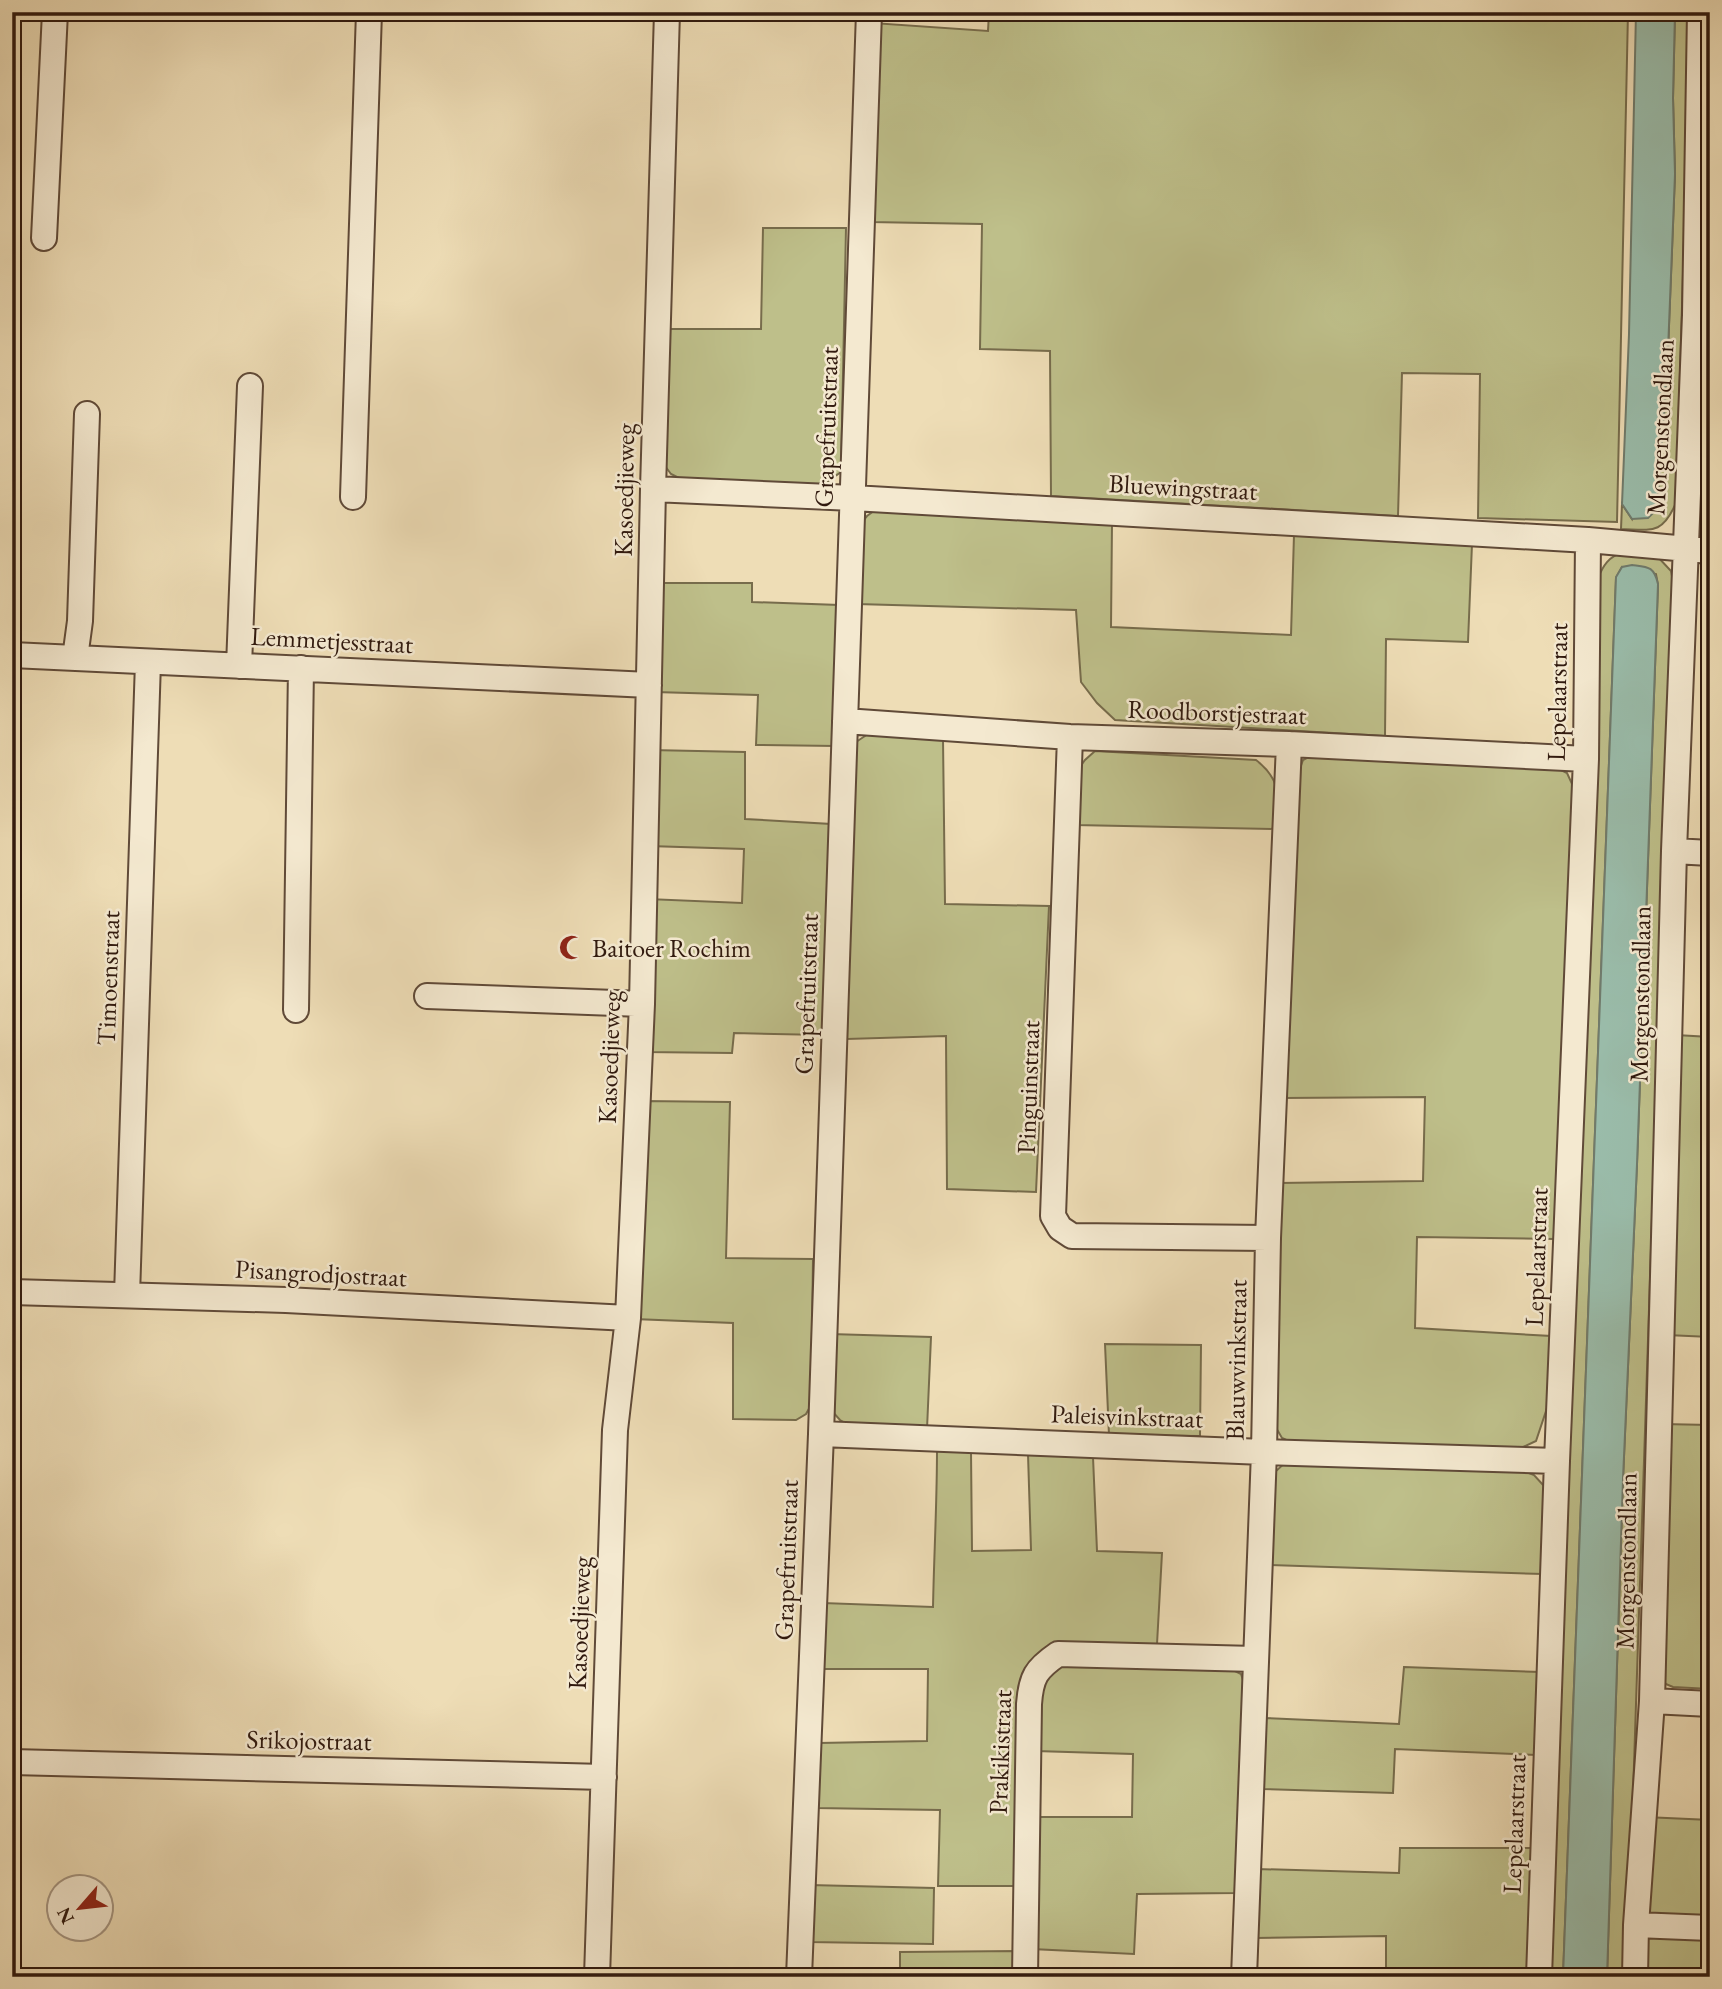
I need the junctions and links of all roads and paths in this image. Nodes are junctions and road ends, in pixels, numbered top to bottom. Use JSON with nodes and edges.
{"nodes":[{"id":1,"x":55,"y":12,"type":"edge"},
{"id":2,"x":369,"y":12,"type":"edge"},
{"id":3,"x":667,"y":12,"type":"edge"},
{"id":4,"x":869,"y":12,"type":"edge"},
{"id":5,"x":1700,"y":12,"type":"edge"},
{"id":6,"x":44,"y":238,"type":"dead end"},
{"id":7,"x":1702,"y":315,"type":"edge"},
{"id":8,"x":250,"y":386,"type":"dead end"},
{"id":9,"x":88,"y":414,"type":"dead end"},
{"id":10,"x":653,"y":489,"type":"junction"},
{"id":11,"x":353,"y":497,"type":"dead end"},
{"id":12,"x":853,"y":498,"type":"junction"},
{"id":13,"x":1588,"y":540,"type":"junction"},
{"id":14,"x":1685,"y":550,"type":"junction"},
{"id":15,"x":1710,"y":551,"type":"edge"},
{"id":16,"x":12,"y":655,"type":"edge"},
{"id":17,"x":75,"y":658,"type":"junction"},
{"id":18,"x":148,"y":662,"type":"junction"},
{"id":19,"x":239,"y":666,"type":"junction"},
{"id":20,"x":301,"y":668,"type":"junction"},
{"id":21,"x":649,"y":685,"type":"junction"},
{"id":22,"x":845,"y":721,"type":"junction"},
{"id":23,"x":1070,"y":737,"type":"junction"},
{"id":24,"x":1289,"y":744,"type":"junction"},
{"id":25,"x":1586,"y":760,"type":"junction"},
{"id":26,"x":1674,"y":851,"type":"junction"},
{"id":27,"x":1710,"y":853,"type":"edge"},
{"id":28,"x":427,"y":996,"type":"dead end"},
{"id":29,"x":642,"y":1004,"type":"junction"},
{"id":30,"x":296,"y":1010,"type":"dead end"},
{"id":31,"x":1268,"y":1238,"type":"junction"},
{"id":32,"x":12,"y":1292,"type":"edge"},
{"id":33,"x":127,"y":1295,"type":"junction"},
{"id":34,"x":628,"y":1318,"type":"junction"},
{"id":35,"x":821,"y":1434,"type":"junction"},
{"id":36,"x":1264,"y":1452,"type":"junction"},
{"id":37,"x":1557,"y":1461,"type":"junction"},
{"id":38,"x":1255,"y":1659,"type":"junction"},
{"id":39,"x":1652,"y":1701,"type":"junction"},
{"id":40,"x":1710,"y":1704,"type":"edge"},
{"id":41,"x":12,"y":1762,"type":"edge"},
{"id":42,"x":604,"y":1777,"type":"junction"},
{"id":43,"x":1636,"y":1925,"type":"junction"},
{"id":44,"x":1710,"y":1928,"type":"edge"},
{"id":45,"x":597,"y":1977,"type":"edge"},
{"id":46,"x":799,"y":1977,"type":"edge"},
{"id":47,"x":1025,"y":1977,"type":"edge"},
{"id":48,"x":1244,"y":1977,"type":"edge"},
{"id":49,"x":1539,"y":1977,"type":"edge"},
{"id":50,"x":1635,"y":1977,"type":"edge"}],
"edges":[{"from":1,"to":6,"type":"street"},
{"from":2,"to":11,"type":"street"},
{"from":3,"to":10,"type":"street","name":"Kasoedjieweg"},
{"from":4,"to":12,"type":"street","name":"Grapefruitstraat"},
{"from":5,"to":7,"type":"street","name":"Morgenstondlaan"},
{"from":7,"to":14,"type":"street","name":"Morgenstondlaan"},
{"from":8,"to":19,"type":"street"},
{"from":9,"to":17,"type":"street"},
{"from":10,"to":12,"type":"street","name":"Bluewingstraat"},
{"from":10,"to":21,"type":"street","name":"Kasoedjieweg"},
{"from":12,"to":13,"type":"street","name":"Bluewingstraat"},
{"from":12,"to":22,"type":"street","name":"Grapefruitstraat"},
{"from":13,"to":14,"type":"street","name":"Bluewingstraat"},
{"from":13,"to":25,"type":"street","name":"Lepelaarstraat"},
{"from":14,"to":15,"type":"street","name":"Bluewingstraat"},
{"from":14,"to":26,"type":"street","name":"Morgenstondlaan"},
{"from":16,"to":17,"type":"street","name":"Lemmetjesstraat"},
{"from":17,"to":18,"type":"street","name":"Lemmetjesstraat"},
{"from":18,"to":19,"type":"street","name":"Lemmetjesstraat"},
{"from":18,"to":33,"type":"street","name":"Timoenstraat"},
{"from":19,"to":20,"type":"street","name":"Lemmetjesstraat"},
{"from":20,"to":21,"type":"street","name":"Lemmetjesstraat"},
{"from":20,"to":30,"type":"street"},
{"from":21,"to":29,"type":"street","name":"Kasoedjieweg"},
{"from":22,"to":23,"type":"street","name":"Roodborstjestraat"},
{"from":22,"to":35,"type":"street","name":"Grapefruitstraat"},
{"from":23,"to":24,"type":"street","name":"Roodborstjestraat"},
{"from":23,"to":31,"type":"street","name":"Pinguinstraat"},
{"from":24,"to":25,"type":"street","name":"Roodborstjestraat"},
{"from":24,"to":31,"type":"street","name":"Blauwvinkstraat"},
{"from":25,"to":37,"type":"street","name":"Lepelaarstraat"},
{"from":26,"to":27,"type":"street"},
{"from":26,"to":39,"type":"street","name":"Morgenstondlaan"},
{"from":28,"to":29,"type":"street"},
{"from":29,"to":34,"type":"street","name":"Kasoedjieweg"},
{"from":31,"to":36,"type":"street","name":"Blauwvinkstraat"},
{"from":32,"to":33,"type":"street","name":"Pisangrodjostraat"},
{"from":33,"to":34,"type":"street","name":"Pisangrodjostraat"},
{"from":34,"to":42,"type":"street","name":"Kasoedjieweg"},
{"from":35,"to":36,"type":"street","name":"Paleisvinkstraat"},
{"from":35,"to":46,"type":"street","name":"Grapefruitstraat"},
{"from":36,"to":37,"type":"street","name":"Paleisvinkstraat"},
{"from":36,"to":38,"type":"street","name":"Blauwvinkstraat"},
{"from":37,"to":49,"type":"street","name":"Lepelaarstraat"},
{"from":38,"to":47,"type":"street","name":"Prakikistraat"},
{"from":38,"to":48,"type":"street","name":"Blauwvinkstraat"},
{"from":39,"to":40,"type":"street"},
{"from":39,"to":43,"type":"street","name":"Morgenstondlaan"},
{"from":41,"to":42,"type":"street","name":"Srikojostraat"},
{"from":42,"to":45,"type":"street","name":"Kasoedjieweg"},
{"from":43,"to":44,"type":"street"},
{"from":43,"to":50,"type":"street","name":"Morgenstondlaan"}]}
